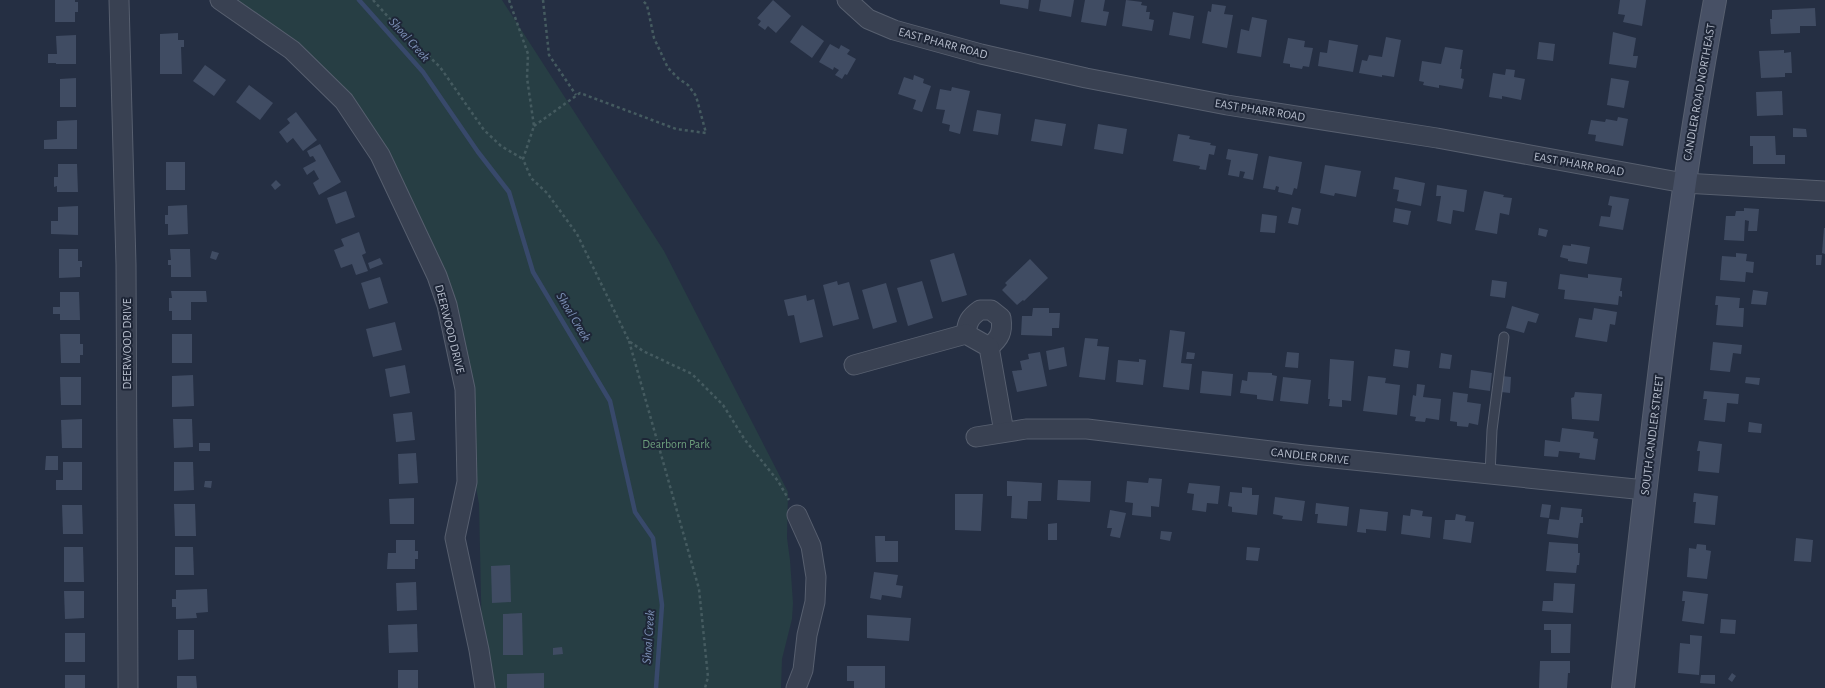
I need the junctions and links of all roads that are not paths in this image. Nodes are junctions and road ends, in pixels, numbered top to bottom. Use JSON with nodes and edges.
{"nodes":[{"id":1,"x":119,"y":0,"type":"edge"},
{"id":2,"x":220,"y":0,"type":"edge"},
{"id":3,"x":847,"y":0,"type":"edge"},
{"id":4,"x":1715,"y":0,"type":"edge"},
{"id":5,"x":1684,"y":183,"type":"junction"},
{"id":6,"x":1825,"y":191,"type":"edge"},
{"id":7,"x":966,"y":334,"type":"junction"},
{"id":8,"x":1504,"y":337,"type":"dead end"},
{"id":9,"x":989,"y":347,"type":"junction"},
{"id":10,"x":854,"y":365,"type":"dead end"},
{"id":11,"x":1004,"y":432,"type":"junction"},
{"id":12,"x":976,"y":437,"type":"dead end"},
{"id":13,"x":1490,"y":474,"type":"junction"},
{"id":14,"x":1645,"y":490,"type":"junction"},
{"id":15,"x":798,"y":515,"type":"road end"},
{"id":16,"x":128,"y":688,"type":"edge"},
{"id":17,"x":485,"y":688,"type":"edge"},
{"id":18,"x":796,"y":688,"type":"edge"},
{"id":19,"x":1623,"y":688,"type":"edge"}],
"edges":[{"from":1,"to":16,"type":"street","name":"DEERWOOD DRIVE"},
{"from":2,"to":17,"type":"street","name":"DEERWOOD DRIVE"},
{"from":3,"to":5,"type":"street","name":"EAST PHARR ROAD"},
{"from":4,"to":5,"type":"main road","name":"CANDLER ROAD NORTHEAST"},
{"from":5,"to":6,"type":"street","name":"EAST PHARR ROAD"},
{"from":5,"to":14,"type":"main road","name":"SOUTH CANDLER STREET"},
{"from":7,"to":9,"type":"street"},
{"from":7,"to":9,"type":"street"},
{"from":7,"to":10,"type":"street"},
{"from":8,"to":13,"type":"lane"},
{"from":9,"to":11,"type":"street"},
{"from":11,"to":12,"type":"street","name":"CANDLER DRIVE"},
{"from":11,"to":13,"type":"street","name":"CANDLER DRIVE"},
{"from":13,"to":14,"type":"street","name":"CANDLER DRIVE"},
{"from":14,"to":19,"type":"main road","name":"SOUTH CANDLER STREET"},
{"from":15,"to":18,"type":"street"}]}
